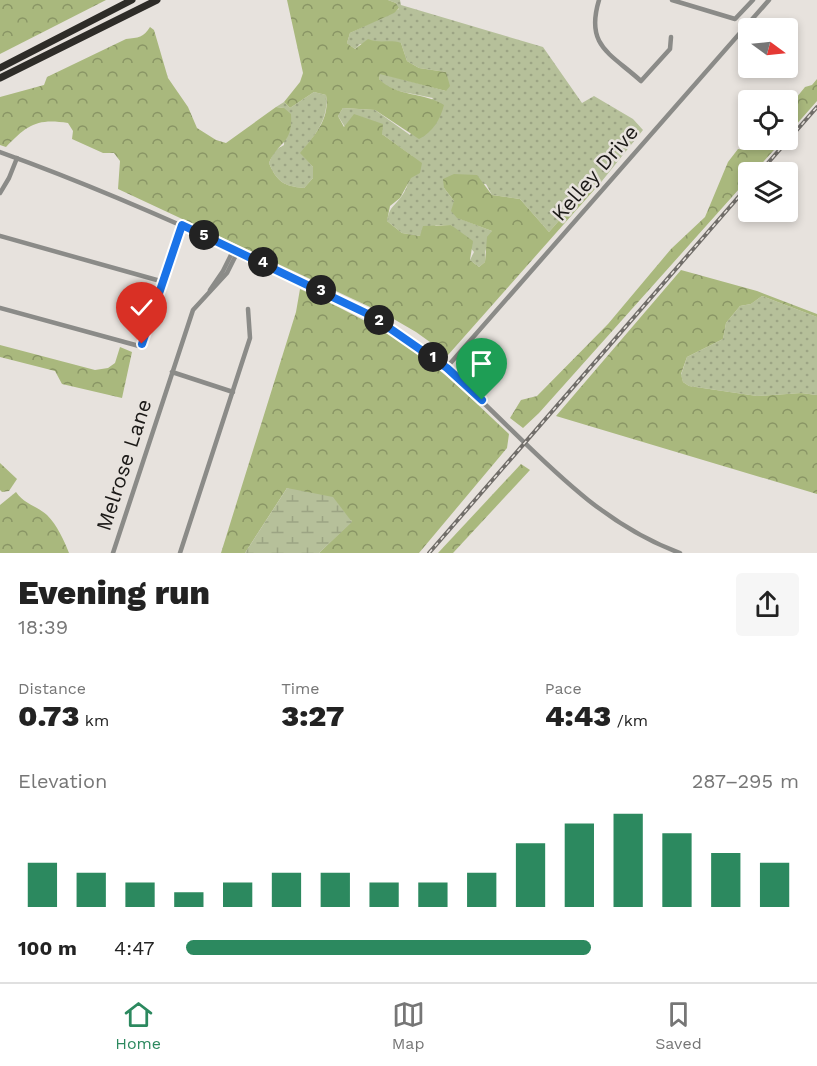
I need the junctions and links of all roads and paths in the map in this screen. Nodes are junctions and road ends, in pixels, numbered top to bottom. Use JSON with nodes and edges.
{"nodes":[{"id":1,"x":132,"y":0,"type":"edge"},
{"id":2,"x":157,"y":0,"type":"edge"},
{"id":3,"x":599,"y":0,"type":"edge"},
{"id":4,"x":672,"y":0,"type":"edge"},
{"id":5,"x":753,"y":0,"type":"edge"},
{"id":6,"x":769,"y":0,"type":"edge"},
{"id":7,"x":671,"y":37,"type":"dead end"},
{"id":8,"x":0,"y":68,"type":"edge"},
{"id":9,"x":0,"y":78,"type":"edge"},
{"id":10,"x":0,"y":152,"type":"edge"},
{"id":11,"x":16,"y":158,"type":"junction"},
{"id":12,"x":0,"y":193,"type":"edge"},
{"id":13,"x":182,"y":225,"type":"junction"},
{"id":14,"x":0,"y":236,"type":"edge"},
{"id":15,"x":236,"y":250,"type":"junction"},
{"id":16,"x":164,"y":282,"type":"junction"},
{"id":17,"x":0,"y":308,"type":"edge"},
{"id":18,"x":248,"y":309,"type":"dead end"},
{"id":19,"x":447,"y":368,"type":"junction"},
{"id":20,"x":172,"y":372,"type":"junction"},
{"id":21,"x":232,"y":392,"type":"junction"},
{"id":22,"x":113,"y":553,"type":"edge"},
{"id":23,"x":180,"y":553,"type":"edge"},
{"id":24,"x":680,"y":553,"type":"edge"}],
"edges":[{"from":1,"to":8,"type":"highway"},
{"from":2,"to":9,"type":"highway"},
{"from":3,"to":7,"type":"street"},
{"from":4,"to":5,"type":"street"},
{"from":6,"to":19,"type":"street","name":"Kelley Drive"},
{"from":10,"to":11,"type":"street"},
{"from":11,"to":12,"type":"street"},
{"from":11,"to":13,"type":"street"},
{"from":13,"to":15,"type":"street"},
{"from":13,"to":16,"type":"street"},
{"from":14,"to":16,"type":"street"},
{"from":15,"to":19,"type":"street"},
{"from":15,"to":20,"type":"street","name":"Melrose Lane"},
{"from":16,"to":17,"type":"street"},
{"from":18,"to":21,"type":"street"},
{"from":19,"to":24,"type":"street"},
{"from":20,"to":21,"type":"street"},
{"from":20,"to":22,"type":"street","name":"Melrose Lane"},
{"from":21,"to":23,"type":"street"}]}
